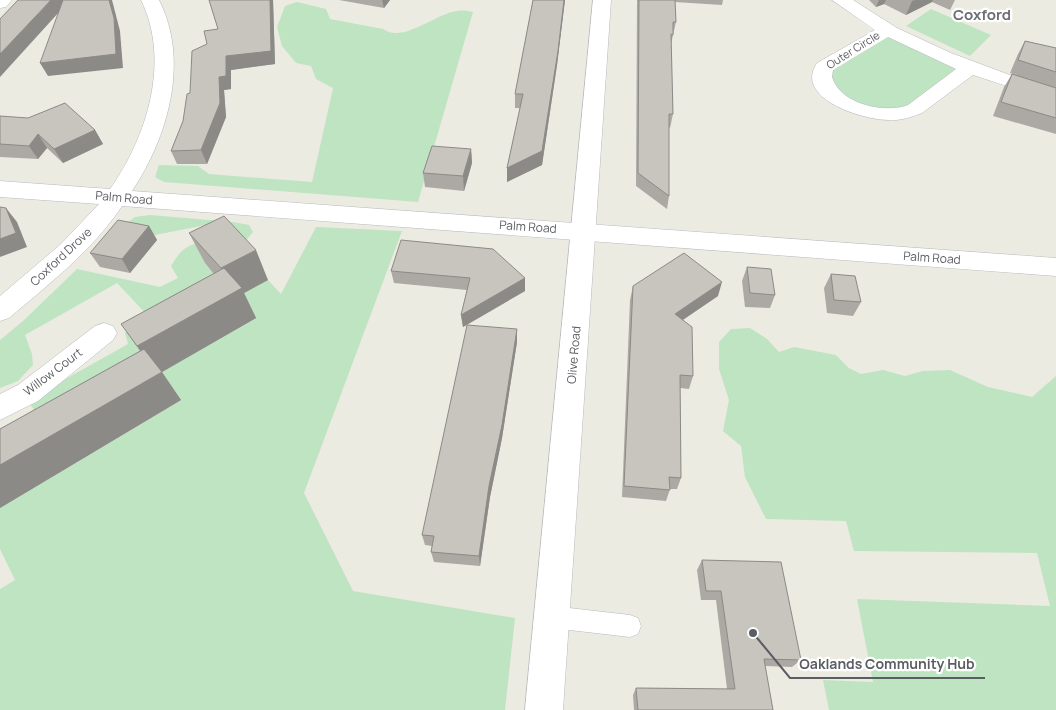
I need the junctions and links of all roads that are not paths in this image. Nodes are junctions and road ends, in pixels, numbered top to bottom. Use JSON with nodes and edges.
{"nodes":[{"id":1,"x":3,"y":0,"type":"edge"},
{"id":2,"x":150,"y":0,"type":"edge"},
{"id":3,"x":602,"y":0,"type":"edge"},
{"id":4,"x":841,"y":0,"type":"edge"},
{"id":5,"x":0,"y":3,"type":"edge"},
{"id":6,"x":889,"y":29,"type":"junction"},
{"id":7,"x":970,"y":68,"type":"junction"},
{"id":8,"x":1056,"y":96,"type":"edge"},
{"id":9,"x":0,"y":189,"type":"edge"},
{"id":10,"x":118,"y":197,"type":"junction"},
{"id":11,"x":584,"y":231,"type":"junction"},
{"id":12,"x":1056,"y":267,"type":"edge"},
{"id":13,"x":0,"y":311,"type":"edge"},
{"id":14,"x":104,"y":333,"type":"dead end"},
{"id":15,"x":0,"y":408,"type":"edge"},
{"id":16,"x":552,"y":618,"type":"junction"},
{"id":17,"x":630,"y":626,"type":"dead end"},
{"id":18,"x":544,"y":710,"type":"edge"}],
"edges":[{"from":1,"to":5,"type":"street"},
{"from":2,"to":10,"type":"street","name":"Coxford Drove"},
{"from":3,"to":11,"type":"street","name":"Olive Road"},
{"from":4,"to":6,"type":"street","name":"Outer Circle"},
{"from":6,"to":7,"type":"street","name":"Outer Circle"},
{"from":6,"to":7,"type":"street","name":"Outer Circle"},
{"from":7,"to":8,"type":"street","name":"Outer Circle"},
{"from":9,"to":10,"type":"street","name":"Palm Road"},
{"from":10,"to":11,"type":"street","name":"Palm Road"},
{"from":10,"to":13,"type":"street","name":"Coxford Drove"},
{"from":11,"to":12,"type":"street","name":"Palm Road"},
{"from":11,"to":16,"type":"street","name":"Olive Road"},
{"from":14,"to":15,"type":"street","name":"Willow Court"},
{"from":16,"to":17,"type":"lane"},
{"from":16,"to":18,"type":"street","name":"Olive Road"}]}
